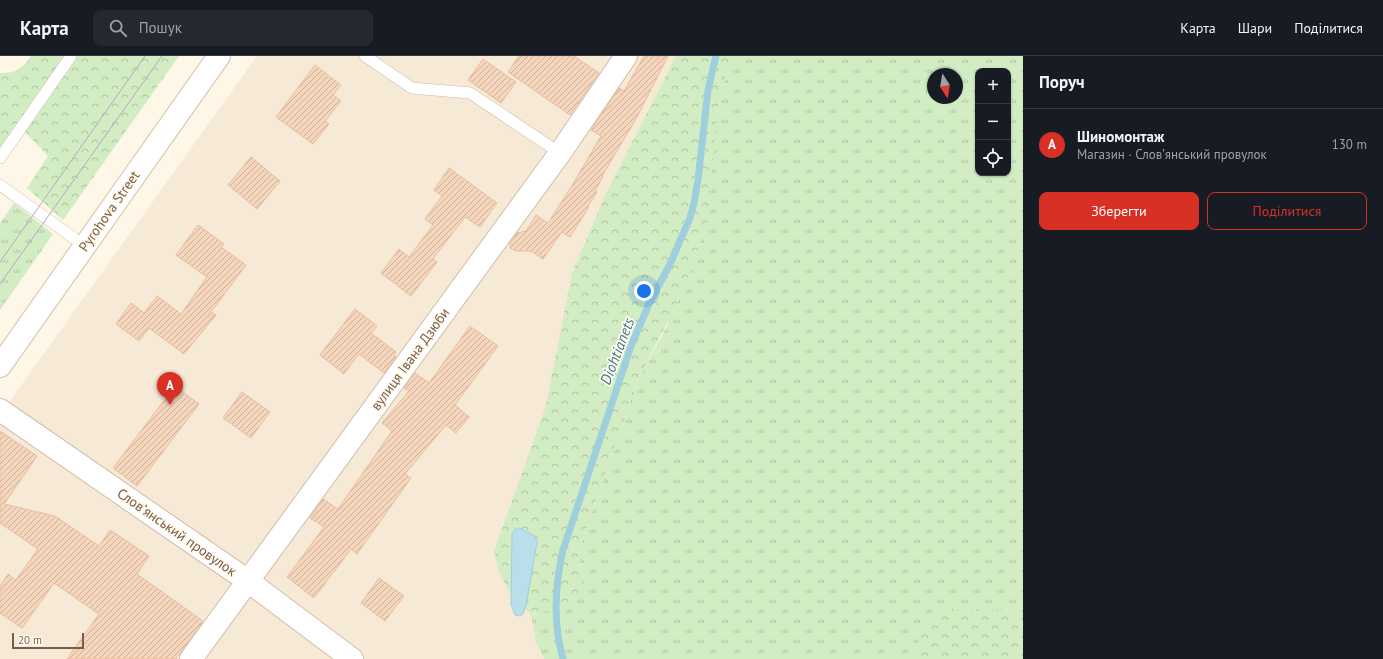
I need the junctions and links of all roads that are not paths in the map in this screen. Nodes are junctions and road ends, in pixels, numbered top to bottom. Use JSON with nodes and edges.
{"nodes":[{"id":1,"x":72,"y":56,"type":"edge"},
{"id":2,"x":219,"y":56,"type":"edge"},
{"id":3,"x":365,"y":56,"type":"edge"},
{"id":4,"x":626,"y":56,"type":"edge"},
{"id":5,"x":560,"y":153,"type":"junction"},
{"id":6,"x":0,"y":158,"type":"edge"},
{"id":7,"x":0,"y":185,"type":"edge"},
{"id":8,"x":84,"y":246,"type":"junction"},
{"id":9,"x":0,"y":366,"type":"edge"},
{"id":10,"x":0,"y":410,"type":"edge"},
{"id":11,"x":248,"y":581,"type":"junction"},
{"id":12,"x":191,"y":659,"type":"edge"},
{"id":13,"x":352,"y":659,"type":"edge"}],
"edges":[{"from":1,"to":6,"type":"lane"},
{"from":2,"to":8,"type":"street","name":"Pyrohova Street"},
{"from":3,"to":5,"type":"lane"},
{"from":4,"to":5,"type":"street","name":"вулиця Івана Дзюби"},
{"from":5,"to":11,"type":"street","name":"вулиця Івана Дзюби"},
{"from":7,"to":8,"type":"lane"},
{"from":8,"to":9,"type":"street","name":"Pyrohova Street"},
{"from":10,"to":11,"type":"street","name":"Словʼянський провулок"},
{"from":11,"to":12,"type":"street","name":"вулиця Івана Дзюби"},
{"from":11,"to":13,"type":"street","name":"Словʼянський провулок"}]}
